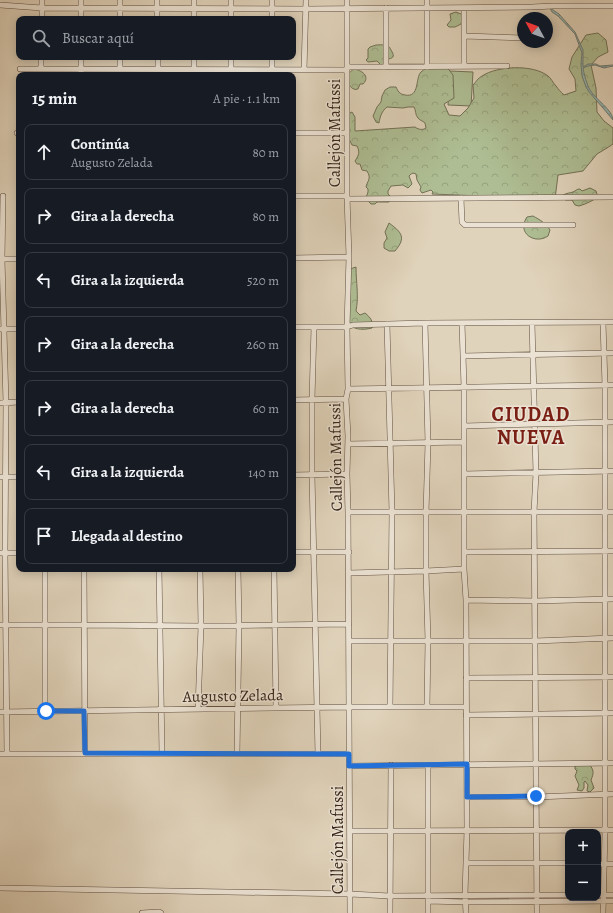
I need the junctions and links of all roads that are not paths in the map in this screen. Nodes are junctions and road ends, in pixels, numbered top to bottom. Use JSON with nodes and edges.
{"nodes":[{"id":1,"x":42,"y":0,"type":"edge"},
{"id":2,"x":81,"y":0,"type":"edge"},
{"id":3,"x":120,"y":0,"type":"edge"},
{"id":4,"x":158,"y":0,"type":"edge"},
{"id":5,"x":194,"y":0,"type":"edge"},
{"id":6,"x":231,"y":0,"type":"edge"},
{"id":7,"x":272,"y":0,"type":"edge"},
{"id":8,"x":306,"y":0,"type":"edge"},
{"id":9,"x":346,"y":0,"type":"edge"},
{"id":10,"x":427,"y":0,"type":"edge"},
{"id":11,"x":2,"y":3,"type":"edge"},
{"id":12,"x":613,"y":6,"type":"edge"},
{"id":13,"x":42,"y":8,"type":"junction"},
{"id":14,"x":81,"y":8,"type":"junction"},
{"id":15,"x":120,"y":8,"type":"junction"},
{"id":16,"x":157,"y":8,"type":"junction"},
{"id":17,"x":194,"y":8,"type":"junction"},
{"id":18,"x":231,"y":8,"type":"junction"},
{"id":19,"x":272,"y":8,"type":"junction"},
{"id":20,"x":347,"y":8,"type":"junction"},
{"id":21,"x":386,"y":8,"type":"junction"},
{"id":22,"x":427,"y":8,"type":"junction"},
{"id":23,"x":464,"y":8,"type":"junction"},
{"id":24,"x":306,"y":9,"type":"junction"},
{"id":25,"x":42,"y":16,"type":"edge"},
{"id":26,"x":81,"y":16,"type":"edge"},
{"id":27,"x":120,"y":16,"type":"edge"},
{"id":28,"x":158,"y":16,"type":"edge"},
{"id":29,"x":194,"y":16,"type":"edge"},
{"id":30,"x":231,"y":16,"type":"edge"},
{"id":31,"x":272,"y":16,"type":"edge"},
{"id":32,"x":464,"y":36,"type":"junction"},
{"id":33,"x":517,"y":38,"type":"edge"},
{"id":34,"x":41,"y":60,"type":"edge"},
{"id":35,"x":81,"y":60,"type":"edge"},
{"id":36,"x":120,"y":60,"type":"edge"},
{"id":37,"x":158,"y":60,"type":"edge"},
{"id":38,"x":194,"y":60,"type":"edge"},
{"id":39,"x":231,"y":60,"type":"edge"},
{"id":40,"x":272,"y":60,"type":"edge"},
{"id":41,"x":464,"y":66,"type":"junction"},
{"id":42,"x":507,"y":66,"type":"dead end"},
{"id":43,"x":386,"y":67,"type":"junction"},
{"id":44,"x":427,"y":67,"type":"junction"},
{"id":45,"x":20,"y":69,"type":"dead end"},
{"id":46,"x":41,"y":69,"type":"junction"},
{"id":47,"x":347,"y":69,"type":"junction"},
{"id":48,"x":304,"y":70,"type":"junction"},
{"id":49,"x":81,"y":72,"type":"edge"},
{"id":50,"x":120,"y":72,"type":"edge"},
{"id":51,"x":158,"y":72,"type":"edge"},
{"id":52,"x":194,"y":72,"type":"edge"},
{"id":53,"x":231,"y":72,"type":"edge"},
{"id":54,"x":272,"y":72,"type":"edge"},
{"id":55,"x":283,"y":72,"type":"edge"},
{"id":56,"x":296,"y":133,"type":"edge"},
{"id":57,"x":347,"y":133,"type":"junction"},
{"id":58,"x":2,"y":196,"type":"dead end"},
{"id":59,"x":296,"y":196,"type":"edge"},
{"id":60,"x":347,"y":197,"type":"junction"},
{"id":61,"x":613,"y":197,"type":"edge"},
{"id":62,"x":461,"y":198,"type":"junction"},
{"id":63,"x":1,"y":215,"type":"edge"},
{"id":64,"x":574,"y":225,"type":"dead end"},
{"id":65,"x":349,"y":257,"type":"junction"},
{"id":66,"x":296,"y":258,"type":"edge"},
{"id":67,"x":1,"y":259,"type":"edge"},
{"id":68,"x":16,"y":259,"type":"edge"},
{"id":69,"x":425,"y":322,"type":"junction"},
{"id":70,"x":613,"y":322,"type":"edge"},
{"id":71,"x":462,"y":323,"type":"junction"},
{"id":72,"x":532,"y":323,"type":"junction"},
{"id":73,"x":603,"y":323,"type":"junction"},
{"id":74,"x":387,"y":324,"type":"junction"},
{"id":75,"x":347,"y":326,"type":"junction"},
{"id":76,"x":296,"y":327,"type":"edge"},
{"id":77,"x":314,"y":327,"type":"junction"},
{"id":78,"x":2,"y":329,"type":"edge"},
{"id":79,"x":16,"y":329,"type":"edge"},
{"id":80,"x":613,"y":353,"type":"edge"},
{"id":81,"x":604,"y":354,"type":"junction"},
{"id":82,"x":533,"y":355,"type":"junction"},
{"id":83,"x":463,"y":356,"type":"junction"},
{"id":84,"x":605,"y":385,"type":"junction"},
{"id":85,"x":613,"y":385,"type":"edge"},
{"id":86,"x":534,"y":386,"type":"junction"},
{"id":87,"x":464,"y":387,"type":"junction"},
{"id":88,"x":389,"y":388,"type":"junction"},
{"id":89,"x":427,"y":388,"type":"junction"},
{"id":90,"x":348,"y":389,"type":"junction"},
{"id":91,"x":312,"y":399,"type":"junction"},
{"id":92,"x":346,"y":399,"type":"junction"},
{"id":93,"x":296,"y":400,"type":"edge"},
{"id":94,"x":16,"y":402,"type":"edge"},
{"id":95,"x":3,"y":403,"type":"edge"},
{"id":96,"x":605,"y":422,"type":"junction"},
{"id":97,"x":613,"y":422,"type":"edge"},
{"id":98,"x":535,"y":425,"type":"junction"},
{"id":99,"x":464,"y":426,"type":"junction"},
{"id":100,"x":464,"y":442,"type":"junction"},
{"id":101,"x":428,"y":443,"type":"junction"},
{"id":102,"x":348,"y":444,"type":"junction"},
{"id":103,"x":391,"y":444,"type":"junction"},
{"id":104,"x":605,"y":471,"type":"junction"},
{"id":105,"x":613,"y":471,"type":"edge"},
{"id":106,"x":536,"y":473,"type":"junction"},
{"id":107,"x":347,"y":474,"type":"junction"},
{"id":108,"x":464,"y":474,"type":"junction"},
{"id":109,"x":296,"y":475,"type":"edge"},
{"id":110,"x":312,"y":475,"type":"junction"},
{"id":111,"x":3,"y":477,"type":"edge"},
{"id":112,"x":16,"y":477,"type":"edge"},
{"id":113,"x":348,"y":512,"type":"junction"},
{"id":114,"x":392,"y":512,"type":"junction"},
{"id":115,"x":465,"y":512,"type":"junction"},
{"id":116,"x":534,"y":512,"type":"junction"},
{"id":117,"x":605,"y":512,"type":"junction"},
{"id":118,"x":613,"y":512,"type":"edge"},
{"id":119,"x":426,"y":513,"type":"junction"},
{"id":120,"x":535,"y":551,"type":"junction"},
{"id":121,"x":605,"y":551,"type":"junction"},
{"id":122,"x":613,"y":551,"type":"edge"},
{"id":123,"x":296,"y":552,"type":"edge"},
{"id":124,"x":314,"y":552,"type":"junction"},
{"id":125,"x":349,"y":552,"type":"junction"},
{"id":126,"x":464,"y":552,"type":"junction"},
{"id":127,"x":3,"y":553,"type":"edge"},
{"id":128,"x":16,"y":553,"type":"edge"},
{"id":129,"x":464,"y":568,"type":"junction"},
{"id":130,"x":391,"y":571,"type":"junction"},
{"id":131,"x":426,"y":571,"type":"junction"},
{"id":132,"x":45,"y":572,"type":"edge"},
{"id":133,"x":84,"y":572,"type":"edge"},
{"id":134,"x":159,"y":572,"type":"edge"},
{"id":135,"x":200,"y":572,"type":"edge"},
{"id":136,"x":238,"y":572,"type":"edge"},
{"id":137,"x":274,"y":572,"type":"edge"},
{"id":138,"x":349,"y":573,"type":"junction"},
{"id":139,"x":605,"y":599,"type":"junction"},
{"id":140,"x":613,"y":599,"type":"edge"},
{"id":141,"x":466,"y":600,"type":"junction"},
{"id":142,"x":535,"y":601,"type":"junction"},
{"id":143,"x":84,"y":624,"type":"junction"},
{"id":144,"x":349,"y":624,"type":"junction"},
{"id":145,"x":46,"y":625,"type":"junction"},
{"id":146,"x":161,"y":625,"type":"junction"},
{"id":147,"x":275,"y":625,"type":"junction"},
{"id":148,"x":315,"y":625,"type":"junction"},
{"id":149,"x":0,"y":626,"type":"edge"},
{"id":150,"x":6,"y":626,"type":"junction"},
{"id":151,"x":201,"y":626,"type":"junction"},
{"id":152,"x":239,"y":626,"type":"junction"},
{"id":153,"x":613,"y":638,"type":"edge"},
{"id":154,"x":605,"y":639,"type":"junction"},
{"id":155,"x":428,"y":640,"type":"junction"},
{"id":156,"x":466,"y":640,"type":"junction"},
{"id":157,"x":349,"y":641,"type":"junction"},
{"id":158,"x":391,"y":641,"type":"junction"},
{"id":159,"x":535,"y":641,"type":"junction"},
{"id":160,"x":605,"y":677,"type":"junction"},
{"id":161,"x":613,"y":677,"type":"edge"},
{"id":162,"x":466,"y":678,"type":"junction"},
{"id":163,"x":536,"y":678,"type":"junction"},
{"id":164,"x":318,"y":707,"type":"junction"},
{"id":165,"x":349,"y":707,"type":"junction"},
{"id":166,"x":390,"y":707,"type":"junction"},
{"id":167,"x":428,"y":707,"type":"junction"},
{"id":168,"x":466,"y":707,"type":"junction"},
{"id":169,"x":238,"y":708,"type":"junction"},
{"id":170,"x":276,"y":708,"type":"junction"},
{"id":171,"x":161,"y":709,"type":"junction"},
{"id":172,"x":198,"y":709,"type":"junction"},
{"id":173,"x":46,"y":711,"type":"junction"},
{"id":174,"x":84,"y":711,"type":"junction"},
{"id":175,"x":0,"y":712,"type":"edge"},
{"id":176,"x":7,"y":712,"type":"junction"},
{"id":177,"x":605,"y":713,"type":"junction"},
{"id":178,"x":613,"y":713,"type":"edge"},
{"id":179,"x":536,"y":714,"type":"junction"},
{"id":180,"x":466,"y":715,"type":"junction"},
{"id":181,"x":85,"y":753,"type":"junction"},
{"id":182,"x":0,"y":754,"type":"edge"},
{"id":183,"x":7,"y":754,"type":"junction"},
{"id":184,"x":162,"y":754,"type":"junction"},
{"id":185,"x":237,"y":754,"type":"junction"},
{"id":186,"x":318,"y":754,"type":"junction"},
{"id":187,"x":349,"y":754,"type":"junction"},
{"id":188,"x":536,"y":763,"type":"junction"},
{"id":189,"x":605,"y":763,"type":"junction"},
{"id":190,"x":613,"y":763,"type":"edge"},
{"id":191,"x":467,"y":764,"type":"junction"},
{"id":192,"x":391,"y":765,"type":"junction"},
{"id":193,"x":428,"y":765,"type":"junction"},
{"id":194,"x":349,"y":766,"type":"junction"},
{"id":195,"x":605,"y":794,"type":"junction"},
{"id":196,"x":613,"y":794,"type":"edge"},
{"id":197,"x":536,"y":796,"type":"junction"},
{"id":198,"x":467,"y":797,"type":"junction"},
{"id":199,"x":391,"y":830,"type":"junction"},
{"id":200,"x":428,"y":830,"type":"junction"},
{"id":201,"x":467,"y":830,"type":"junction"},
{"id":202,"x":536,"y":830,"type":"junction"},
{"id":203,"x":605,"y":830,"type":"junction"},
{"id":204,"x":613,"y":830,"type":"edge"},
{"id":205,"x":350,"y":831,"type":"junction"},
{"id":206,"x":466,"y":863,"type":"junction"},
{"id":207,"x":536,"y":863,"type":"junction"},
{"id":208,"x":565,"y":863,"type":"edge"},
{"id":209,"x":601,"y":864,"type":"edge"},
{"id":210,"x":613,"y":864,"type":"edge"},
{"id":211,"x":0,"y":888,"type":"edge"},
{"id":212,"x":350,"y":894,"type":"junction"},
{"id":213,"x":465,"y":895,"type":"junction"},
{"id":214,"x":565,"y":895,"type":"edge"},
{"id":215,"x":601,"y":895,"type":"edge"},
{"id":216,"x":613,"y":895,"type":"edge"},
{"id":217,"x":390,"y":896,"type":"junction"},
{"id":218,"x":601,"y":897,"type":"edge"},
{"id":219,"x":428,"y":898,"type":"junction"},
{"id":220,"x":536,"y":899,"type":"junction"},
{"id":221,"x":603,"y":901,"type":"junction"},
{"id":222,"x":613,"y":901,"type":"edge"},
{"id":223,"x":466,"y":902,"type":"junction"},
{"id":224,"x":142,"y":913,"type":"edge"},
{"id":225,"x":161,"y":913,"type":"edge"},
{"id":226,"x":350,"y":913,"type":"edge"},
{"id":227,"x":390,"y":913,"type":"edge"},
{"id":228,"x":428,"y":913,"type":"edge"},
{"id":229,"x":466,"y":913,"type":"edge"},
{"id":230,"x":536,"y":913,"type":"edge"},
{"id":231,"x":603,"y":913,"type":"edge"}],
"edges":[{"from":1,"to":13,"type":"street"},
{"from":2,"to":14,"type":"street"},
{"from":3,"to":15,"type":"street"},
{"from":4,"to":16,"type":"street"},
{"from":5,"to":17,"type":"street"},
{"from":6,"to":18,"type":"street"},
{"from":7,"to":19,"type":"street"},
{"from":8,"to":24,"type":"street"},
{"from":9,"to":20,"type":"street","name":"Callejón Mafussi"},
{"from":10,"to":22,"type":"street"},
{"from":11,"to":13,"type":"street"},
{"from":12,"to":23,"type":"street"},
{"from":13,"to":14,"type":"street"},
{"from":13,"to":25,"type":"street"},
{"from":14,"to":15,"type":"street"},
{"from":14,"to":26,"type":"street"},
{"from":15,"to":16,"type":"street"},
{"from":15,"to":27,"type":"street"},
{"from":16,"to":17,"type":"street"},
{"from":16,"to":28,"type":"street"},
{"from":17,"to":18,"type":"street"},
{"from":17,"to":29,"type":"street"},
{"from":18,"to":19,"type":"street"},
{"from":18,"to":30,"type":"street"},
{"from":19,"to":24,"type":"street"},
{"from":19,"to":31,"type":"street"},
{"from":20,"to":21,"type":"street"},
{"from":20,"to":24,"type":"street"},
{"from":20,"to":47,"type":"street","name":"Callejón Mafussi"},
{"from":21,"to":22,"type":"street"},
{"from":21,"to":43,"type":"street"},
{"from":22,"to":23,"type":"street"},
{"from":22,"to":44,"type":"street"},
{"from":23,"to":32,"type":"street"},
{"from":24,"to":48,"type":"street"},
{"from":32,"to":33,"type":"street"},
{"from":32,"to":41,"type":"street"},
{"from":34,"to":46,"type":"street"},
{"from":35,"to":49,"type":"street"},
{"from":36,"to":50,"type":"street"},
{"from":37,"to":51,"type":"street"},
{"from":38,"to":52,"type":"street"},
{"from":39,"to":53,"type":"street"},
{"from":40,"to":54,"type":"street"},
{"from":41,"to":42,"type":"street"},
{"from":41,"to":44,"type":"street"},
{"from":43,"to":44,"type":"street"},
{"from":43,"to":47,"type":"street"},
{"from":45,"to":46,"type":"street"},
{"from":46,"to":49,"type":"street"},
{"from":47,"to":48,"type":"street"},
{"from":47,"to":57,"type":"street","name":"Callejón Mafussi"},
{"from":48,"to":55,"type":"street"},
{"from":49,"to":50,"type":"street"},
{"from":50,"to":51,"type":"street"},
{"from":51,"to":52,"type":"street"},
{"from":52,"to":53,"type":"street"},
{"from":56,"to":57,"type":"street"},
{"from":57,"to":60,"type":"street","name":"Callejón Mafussi"},
{"from":58,"to":63,"type":"street"},
{"from":59,"to":60,"type":"street"},
{"from":60,"to":62,"type":"street"},
{"from":60,"to":65,"type":"street","name":"Callejón Mafussi"},
{"from":61,"to":62,"type":"street"},
{"from":62,"to":64,"type":"street"},
{"from":63,"to":67,"type":"street"},
{"from":65,"to":66,"type":"street"},
{"from":65,"to":75,"type":"street","name":"Callejón Mafussi"},
{"from":67,"to":68,"type":"street"},
{"from":67,"to":78,"type":"street"},
{"from":69,"to":71,"type":"street"},
{"from":69,"to":74,"type":"street"},
{"from":69,"to":89,"type":"street"},
{"from":70,"to":73,"type":"street"},
{"from":71,"to":72,"type":"street"},
{"from":71,"to":83,"type":"street"},
{"from":72,"to":73,"type":"street"},
{"from":72,"to":82,"type":"street"},
{"from":73,"to":81,"type":"street"},
{"from":74,"to":75,"type":"street"},
{"from":74,"to":88,"type":"street"},
{"from":75,"to":77,"type":"street"},
{"from":75,"to":90,"type":"street","name":"Callejón Mafussi"},
{"from":76,"to":77,"type":"street"},
{"from":77,"to":91,"type":"street"},
{"from":78,"to":79,"type":"street"},
{"from":78,"to":95,"type":"street"},
{"from":80,"to":81,"type":"street"},
{"from":81,"to":82,"type":"street"},
{"from":81,"to":84,"type":"street"},
{"from":82,"to":83,"type":"street"},
{"from":82,"to":86,"type":"street"},
{"from":83,"to":87,"type":"street"},
{"from":84,"to":85,"type":"street"},
{"from":84,"to":86,"type":"street"},
{"from":84,"to":96,"type":"street"},
{"from":86,"to":87,"type":"street"},
{"from":86,"to":98,"type":"street"},
{"from":87,"to":89,"type":"street"},
{"from":87,"to":99,"type":"street"},
{"from":88,"to":89,"type":"street"},
{"from":88,"to":90,"type":"street"},
{"from":88,"to":103,"type":"street"},
{"from":89,"to":101,"type":"street"},
{"from":90,"to":92,"type":"street","name":"Callejón Mafussi"},
{"from":91,"to":92,"type":"street"},
{"from":91,"to":93,"type":"street"},
{"from":91,"to":110,"type":"street"},
{"from":92,"to":102,"type":"street","name":"Callejón Mafussi"},
{"from":94,"to":95,"type":"street"},
{"from":95,"to":111,"type":"street"},
{"from":96,"to":97,"type":"street"},
{"from":96,"to":98,"type":"street"},
{"from":96,"to":104,"type":"street"},
{"from":98,"to":99,"type":"street"},
{"from":98,"to":106,"type":"street"},
{"from":99,"to":100,"type":"street"},
{"from":100,"to":101,"type":"street"},
{"from":100,"to":108,"type":"street"},
{"from":101,"to":103,"type":"street"},
{"from":101,"to":119,"type":"street"},
{"from":102,"to":103,"type":"street"},
{"from":102,"to":107,"type":"street","name":"Callejón Mafussi"},
{"from":103,"to":114,"type":"street"},
{"from":104,"to":105,"type":"street"},
{"from":104,"to":106,"type":"street"},
{"from":104,"to":117,"type":"street"},
{"from":106,"to":108,"type":"street"},
{"from":106,"to":116,"type":"street"},
{"from":107,"to":110,"type":"street"},
{"from":107,"to":113,"type":"street","name":"Callejón Mafussi"},
{"from":108,"to":115,"type":"street"},
{"from":109,"to":110,"type":"street"},
{"from":110,"to":124,"type":"street"},
{"from":111,"to":112,"type":"street"},
{"from":111,"to":127,"type":"street"},
{"from":113,"to":114,"type":"street"},
{"from":113,"to":125,"type":"street","name":"Callejón Mafussi"},
{"from":114,"to":119,"type":"street"},
{"from":114,"to":130,"type":"street"},
{"from":115,"to":116,"type":"street"},
{"from":115,"to":119,"type":"street"},
{"from":115,"to":126,"type":"street"},
{"from":116,"to":117,"type":"street"},
{"from":116,"to":120,"type":"street"},
{"from":117,"to":118,"type":"street"},
{"from":117,"to":121,"type":"street"},
{"from":119,"to":131,"type":"street"},
{"from":120,"to":121,"type":"street"},
{"from":120,"to":126,"type":"street"},
{"from":120,"to":142,"type":"street"},
{"from":121,"to":122,"type":"street"},
{"from":121,"to":139,"type":"street"},
{"from":123,"to":124,"type":"street"},
{"from":124,"to":125,"type":"street"},
{"from":124,"to":148,"type":"street"},
{"from":125,"to":138,"type":"street","name":"Callejón Mafussi"},
{"from":126,"to":129,"type":"street"},
{"from":127,"to":128,"type":"street"},
{"from":127,"to":150,"type":"street"},
{"from":129,"to":131,"type":"street"},
{"from":129,"to":141,"type":"street"},
{"from":130,"to":131,"type":"street"},
{"from":130,"to":138,"type":"street"},
{"from":130,"to":158,"type":"street"},
{"from":131,"to":155,"type":"street"},
{"from":132,"to":145,"type":"street"},
{"from":133,"to":143,"type":"street"},
{"from":134,"to":146,"type":"street"},
{"from":135,"to":151,"type":"street"},
{"from":136,"to":152,"type":"street"},
{"from":137,"to":147,"type":"street"},
{"from":138,"to":144,"type":"street","name":"Callejón Mafussi"},
{"from":139,"to":140,"type":"street"},
{"from":139,"to":142,"type":"street"},
{"from":139,"to":154,"type":"street"},
{"from":141,"to":142,"type":"street"},
{"from":141,"to":156,"type":"street"},
{"from":142,"to":159,"type":"street"},
{"from":143,"to":145,"type":"street"},
{"from":143,"to":146,"type":"street"},
{"from":143,"to":174,"type":"street"},
{"from":144,"to":148,"type":"street"},
{"from":144,"to":157,"type":"street","name":"Callejón Mafussi"},
{"from":145,"to":150,"type":"street"},
{"from":145,"to":173,"type":"street"},
{"from":146,"to":151,"type":"street"},
{"from":146,"to":171,"type":"street"},
{"from":147,"to":148,"type":"street"},
{"from":147,"to":152,"type":"street"},
{"from":147,"to":170,"type":"street"},
{"from":148,"to":164,"type":"street"},
{"from":149,"to":150,"type":"street"},
{"from":150,"to":176,"type":"street"},
{"from":151,"to":152,"type":"street"},
{"from":151,"to":172,"type":"street"},
{"from":152,"to":169,"type":"street"},
{"from":153,"to":154,"type":"street"},
{"from":154,"to":159,"type":"street"},
{"from":154,"to":160,"type":"street"},
{"from":155,"to":156,"type":"street"},
{"from":155,"to":158,"type":"street"},
{"from":155,"to":167,"type":"street"},
{"from":156,"to":159,"type":"street"},
{"from":156,"to":162,"type":"street"},
{"from":157,"to":158,"type":"street"},
{"from":157,"to":165,"type":"street","name":"Callejón Mafussi"},
{"from":158,"to":166,"type":"street"},
{"from":159,"to":163,"type":"street"},
{"from":160,"to":161,"type":"street"},
{"from":160,"to":163,"type":"street"},
{"from":160,"to":177,"type":"street"},
{"from":162,"to":163,"type":"street"},
{"from":162,"to":168,"type":"street"},
{"from":163,"to":179,"type":"street"},
{"from":164,"to":165,"type":"street","name":"Augusto Zelada"},
{"from":164,"to":170,"type":"street","name":"Augusto Zelada"},
{"from":164,"to":186,"type":"street"},
{"from":165,"to":166,"type":"street","name":"Augusto Zelada"},
{"from":165,"to":187,"type":"street","name":"Callejón Mafussi"},
{"from":166,"to":167,"type":"street","name":"Augusto Zelada"},
{"from":167,"to":168,"type":"street","name":"Augusto Zelada"},
{"from":168,"to":180,"type":"street"},
{"from":169,"to":170,"type":"street","name":"Augusto Zelada"},
{"from":169,"to":172,"type":"street","name":"Augusto Zelada"},
{"from":169,"to":185,"type":"street"},
{"from":171,"to":172,"type":"street","name":"Augusto Zelada"},
{"from":171,"to":174,"type":"street","name":"Augusto Zelada"},
{"from":171,"to":184,"type":"street"},
{"from":173,"to":174,"type":"street","name":"Augusto Zelada"},
{"from":173,"to":176,"type":"street","name":"Augusto Zelada"},
{"from":174,"to":181,"type":"street"},
{"from":175,"to":176,"type":"street","name":"Augusto Zelada"},
{"from":176,"to":183,"type":"street"},
{"from":177,"to":178,"type":"street"},
{"from":177,"to":179,"type":"street"},
{"from":177,"to":189,"type":"street"},
{"from":179,"to":180,"type":"street"},
{"from":179,"to":188,"type":"street"},
{"from":180,"to":191,"type":"street"},
{"from":181,"to":183,"type":"street"},
{"from":181,"to":184,"type":"street"},
{"from":182,"to":183,"type":"street"},
{"from":184,"to":185,"type":"street"},
{"from":185,"to":186,"type":"street"},
{"from":186,"to":187,"type":"street"},
{"from":187,"to":194,"type":"street","name":"Callejón Mafussi"},
{"from":188,"to":189,"type":"street"},
{"from":188,"to":191,"type":"street"},
{"from":188,"to":197,"type":"street"},
{"from":189,"to":190,"type":"street"},
{"from":189,"to":195,"type":"street"},
{"from":191,"to":193,"type":"street"},
{"from":191,"to":198,"type":"street"},
{"from":192,"to":193,"type":"street"},
{"from":192,"to":194,"type":"street"},
{"from":192,"to":199,"type":"street"},
{"from":193,"to":200,"type":"street"},
{"from":194,"to":205,"type":"street","name":"Callejón Mafussi"},
{"from":195,"to":196,"type":"street"},
{"from":195,"to":197,"type":"street"},
{"from":195,"to":203,"type":"street"},
{"from":197,"to":198,"type":"street"},
{"from":197,"to":202,"type":"street"},
{"from":198,"to":201,"type":"street"},
{"from":199,"to":200,"type":"street"},
{"from":199,"to":205,"type":"street"},
{"from":199,"to":217,"type":"street"},
{"from":200,"to":201,"type":"street"},
{"from":200,"to":219,"type":"street"},
{"from":201,"to":202,"type":"street"},
{"from":201,"to":206,"type":"street"},
{"from":202,"to":203,"type":"street"},
{"from":202,"to":207,"type":"street"},
{"from":203,"to":204,"type":"street"},
{"from":203,"to":209,"type":"street"},
{"from":205,"to":212,"type":"street","name":"Callejón Mafussi"},
{"from":206,"to":207,"type":"street"},
{"from":206,"to":213,"type":"street"},
{"from":207,"to":208,"type":"street"},
{"from":207,"to":220,"type":"street"},
{"from":209,"to":210,"type":"street"},
{"from":211,"to":212,"type":"street"},
{"from":212,"to":217,"type":"street"},
{"from":212,"to":226,"type":"street","name":"Callejón Mafussi"},
{"from":213,"to":219,"type":"street"},
{"from":213,"to":220,"type":"street"},
{"from":213,"to":223,"type":"street"},
{"from":214,"to":220,"type":"street"},
{"from":215,"to":216,"type":"street"},
{"from":217,"to":219,"type":"street"},
{"from":217,"to":227,"type":"street"},
{"from":218,"to":221,"type":"street"},
{"from":219,"to":223,"type":"street"},
{"from":219,"to":228,"type":"street"},
{"from":220,"to":221,"type":"street"},
{"from":220,"to":223,"type":"street"},
{"from":220,"to":230,"type":"street"},
{"from":221,"to":222,"type":"street"},
{"from":221,"to":231,"type":"street"},
{"from":223,"to":229,"type":"street"},
{"from":224,"to":225,"type":"street"}]}
